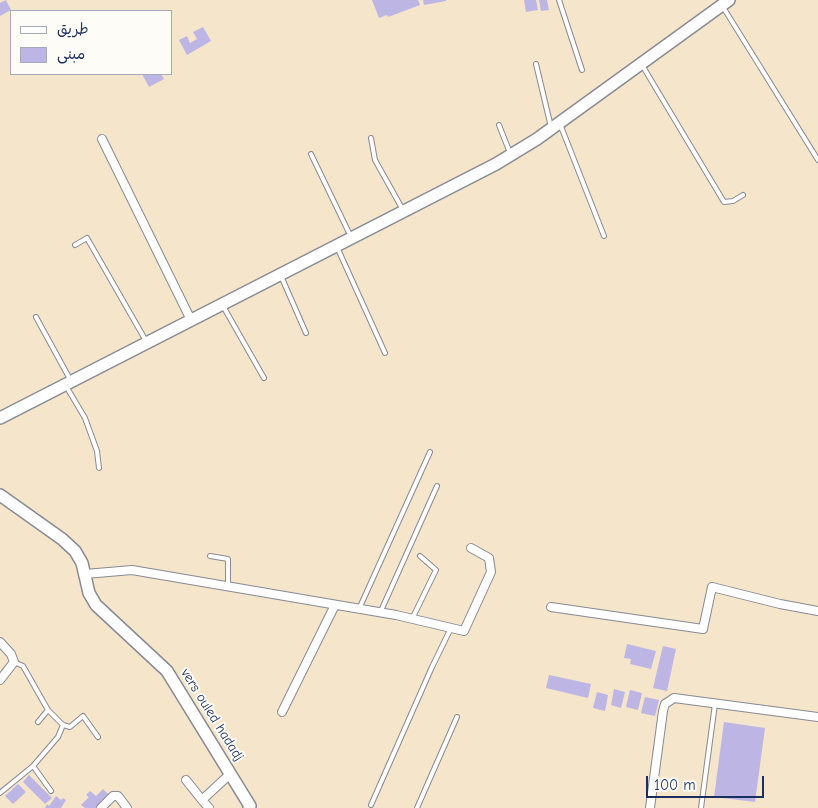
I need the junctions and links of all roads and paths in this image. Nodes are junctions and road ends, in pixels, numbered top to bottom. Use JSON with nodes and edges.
{"nodes":[{"id":1,"x":559,"y":0,"type":"edge"},
{"id":2,"x":725,"y":2,"type":"edge"},
{"id":3,"x":641,"y":63,"type":"junction"},
{"id":4,"x":536,"y":64,"type":"dead end"},
{"id":5,"x":582,"y":70,"type":"dead end"},
{"id":6,"x":499,"y":125,"type":"dead end"},
{"id":7,"x":555,"y":126,"type":"junction"},
{"id":8,"x":371,"y":138,"type":"dead end"},
{"id":9,"x":102,"y":139,"type":"dead end"},
{"id":10,"x":311,"y":154,"type":"dead end"},
{"id":11,"x":510,"y":155,"type":"junction"},
{"id":12,"x":818,"y":160,"type":"edge"},
{"id":13,"x":743,"y":195,"type":"dead end"},
{"id":14,"x":403,"y":211,"type":"junction"},
{"id":15,"x":604,"y":236,"type":"dead end"},
{"id":16,"x":351,"y":237,"type":"junction"},
{"id":17,"x":75,"y":245,"type":"dead end"},
{"id":18,"x":336,"y":245,"type":"junction"},
{"id":19,"x":280,"y":274,"type":"junction"},
{"id":20,"x":222,"y":304,"type":"junction"},
{"id":21,"x":36,"y":317,"type":"dead end"},
{"id":22,"x":190,"y":320,"type":"junction"},
{"id":23,"x":306,"y":333,"type":"dead end"},
{"id":24,"x":147,"y":342,"type":"junction"},
{"id":25,"x":385,"y":353,"type":"dead end"},
{"id":26,"x":264,"y":378,"type":"dead end"},
{"id":27,"x":68,"y":383,"type":"junction"},
{"id":28,"x":0,"y":418,"type":"edge"},
{"id":29,"x":430,"y":452,"type":"dead end"},
{"id":30,"x":99,"y":468,"type":"dead end"},
{"id":31,"x":436,"y":486,"type":"dead end"},
{"id":32,"x":0,"y":495,"type":"edge"},
{"id":33,"x":471,"y":548,"type":"dead end"},
{"id":34,"x":210,"y":556,"type":"dead end"},
{"id":35,"x":420,"y":556,"type":"dead end"},
{"id":36,"x":84,"y":574,"type":"junction"},
{"id":37,"x":228,"y":586,"type":"junction"},
{"id":38,"x":335,"y":605,"type":"junction"},
{"id":39,"x":551,"y":607,"type":"dead end"},
{"id":40,"x":359,"y":609,"type":"junction"},
{"id":41,"x":818,"y":611,"type":"edge"},
{"id":42,"x":380,"y":613,"type":"junction"},
{"id":43,"x":412,"y":619,"type":"junction"},
{"id":44,"x":451,"y":628,"type":"junction"},
{"id":45,"x":0,"y":642,"type":"edge"},
{"id":46,"x":14,"y":662,"type":"junction"},
{"id":47,"x":0,"y":680,"type":"edge"},
{"id":48,"x":715,"y":704,"type":"junction"},
{"id":49,"x":48,"y":710,"type":"junction"},
{"id":50,"x":282,"y":712,"type":"dead end"},
{"id":51,"x":457,"y":717,"type":"dead end"},
{"id":52,"x":818,"y":717,"type":"edge"},
{"id":53,"x":38,"y":722,"type":"dead end"},
{"id":54,"x":63,"y":725,"type":"junction"},
{"id":55,"x":98,"y":737,"type":"dead end"},
{"id":56,"x":33,"y":766,"type":"junction"},
{"id":57,"x":230,"y":774,"type":"junction"},
{"id":58,"x":186,"y":780,"type":"dead end"},
{"id":59,"x":51,"y":791,"type":"dead end"},
{"id":60,"x":0,"y":793,"type":"edge"},
{"id":61,"x":202,"y":800,"type":"junction"},
{"id":62,"x":371,"y":805,"type":"dead end"},
{"id":63,"x":101,"y":808,"type":"edge"},
{"id":64,"x":127,"y":808,"type":"edge"},
{"id":65,"x":209,"y":808,"type":"edge"},
{"id":66,"x":249,"y":808,"type":"edge"},
{"id":67,"x":417,"y":808,"type":"edge"},
{"id":68,"x":650,"y":808,"type":"edge"},
{"id":69,"x":701,"y":808,"type":"edge"}],
"edges":[{"from":1,"to":5,"type":"lane"},
{"from":2,"to":3,"type":"street"},
{"from":2,"to":12,"type":"lane"},
{"from":3,"to":7,"type":"street"},
{"from":3,"to":13,"type":"lane"},
{"from":4,"to":7,"type":"lane"},
{"from":6,"to":11,"type":"lane"},
{"from":7,"to":11,"type":"street"},
{"from":7,"to":15,"type":"lane"},
{"from":8,"to":14,"type":"lane"},
{"from":9,"to":22,"type":"street"},
{"from":10,"to":16,"type":"lane"},
{"from":11,"to":14,"type":"street"},
{"from":14,"to":16,"type":"street"},
{"from":16,"to":18,"type":"street"},
{"from":17,"to":24,"type":"lane"},
{"from":18,"to":19,"type":"street"},
{"from":18,"to":25,"type":"lane"},
{"from":19,"to":20,"type":"street"},
{"from":19,"to":23,"type":"lane"},
{"from":20,"to":22,"type":"street"},
{"from":20,"to":26,"type":"lane"},
{"from":21,"to":27,"type":"lane"},
{"from":22,"to":24,"type":"street"},
{"from":24,"to":27,"type":"street"},
{"from":27,"to":28,"type":"street"},
{"from":27,"to":30,"type":"lane"},
{"from":29,"to":40,"type":"lane"},
{"from":31,"to":42,"type":"lane"},
{"from":32,"to":36,"type":"street","name":"vers ouled hadadj"},
{"from":33,"to":44,"type":"street"},
{"from":34,"to":37,"type":"lane"},
{"from":35,"to":43,"type":"lane"},
{"from":36,"to":37,"type":"street"},
{"from":36,"to":57,"type":"street","name":"vers ouled hadadj"},
{"from":37,"to":38,"type":"street"},
{"from":38,"to":40,"type":"street"},
{"from":38,"to":50,"type":"street"},
{"from":39,"to":41,"type":"street"},
{"from":40,"to":42,"type":"street"},
{"from":42,"to":43,"type":"street"},
{"from":43,"to":44,"type":"street"},
{"from":44,"to":62,"type":"lane"},
{"from":45,"to":46,"type":"street"},
{"from":46,"to":47,"type":"street"},
{"from":46,"to":49,"type":"lane"},
{"from":48,"to":52,"type":"street"},
{"from":48,"to":68,"type":"street"},
{"from":48,"to":69,"type":"lane"},
{"from":49,"to":53,"type":"lane"},
{"from":49,"to":54,"type":"lane"},
{"from":51,"to":67,"type":"lane"},
{"from":54,"to":55,"type":"lane"},
{"from":54,"to":56,"type":"lane"},
{"from":56,"to":59,"type":"lane"},
{"from":56,"to":60,"type":"lane"},
{"from":57,"to":61,"type":"street"},
{"from":57,"to":66,"type":"street","name":"vers ouled hadadj"},
{"from":58,"to":61,"type":"street"},
{"from":61,"to":65,"type":"street"},
{"from":63,"to":64,"type":"street"}]}
